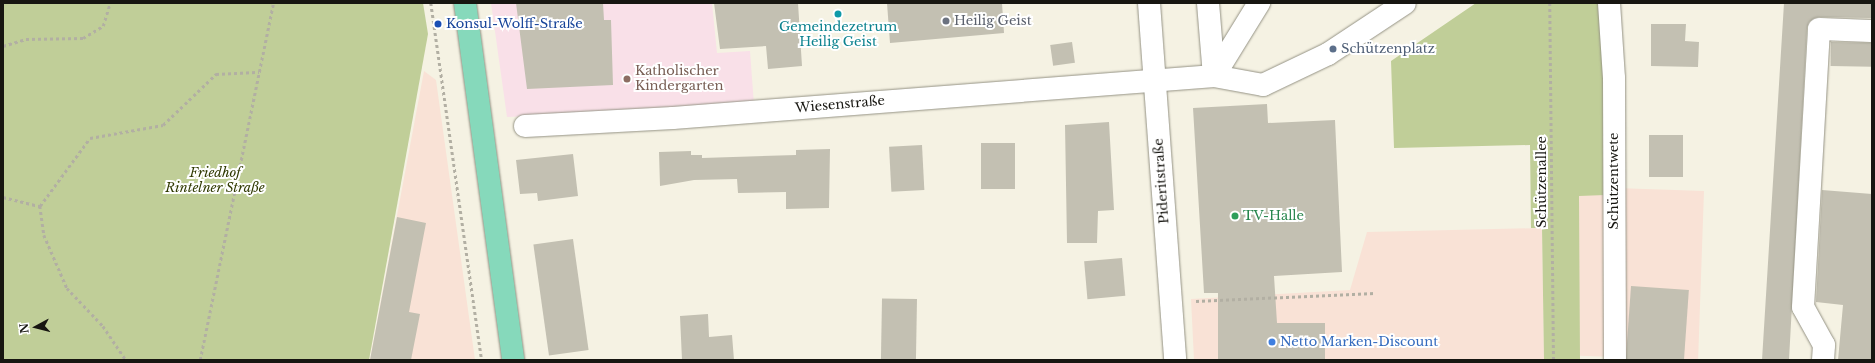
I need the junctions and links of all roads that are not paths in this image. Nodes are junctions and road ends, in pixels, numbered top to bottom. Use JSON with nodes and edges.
{"nodes":[{"id":1,"x":465,"y":3,"type":"edge"},
{"id":2,"x":1149,"y":3,"type":"edge"},
{"id":3,"x":1208,"y":3,"type":"edge"},
{"id":4,"x":1259,"y":3,"type":"edge"},
{"id":5,"x":1405,"y":3,"type":"edge"},
{"id":6,"x":1609,"y":3,"type":"edge"},
{"id":7,"x":1872,"y":31,"type":"edge"},
{"id":8,"x":1214,"y":76,"type":"junction"},
{"id":9,"x":1154,"y":80,"type":"junction"},
{"id":10,"x":525,"y":126,"type":"dead end"},
{"id":11,"x":513,"y":360,"type":"edge"},
{"id":12,"x":1175,"y":360,"type":"edge"},
{"id":13,"x":1615,"y":360,"type":"edge"},
{"id":14,"x":1823,"y":360,"type":"edge"}],
"edges":[{"from":1,"to":11,"type":"main road"},
{"from":2,"to":9,"type":"street","name":"Pideritstraße"},
{"from":3,"to":8,"type":"street"},
{"from":4,"to":8,"type":"street"},
{"from":5,"to":8,"type":"street","name":"Wiesenstraße"},
{"from":6,"to":13,"type":"street","name":"Schützentwete"},
{"from":7,"to":14,"type":"street"},
{"from":8,"to":9,"type":"street","name":"Wiesenstraße"},
{"from":9,"to":10,"type":"street","name":"Wiesenstraße"},
{"from":9,"to":12,"type":"street","name":"Pideritstraße"}]}
